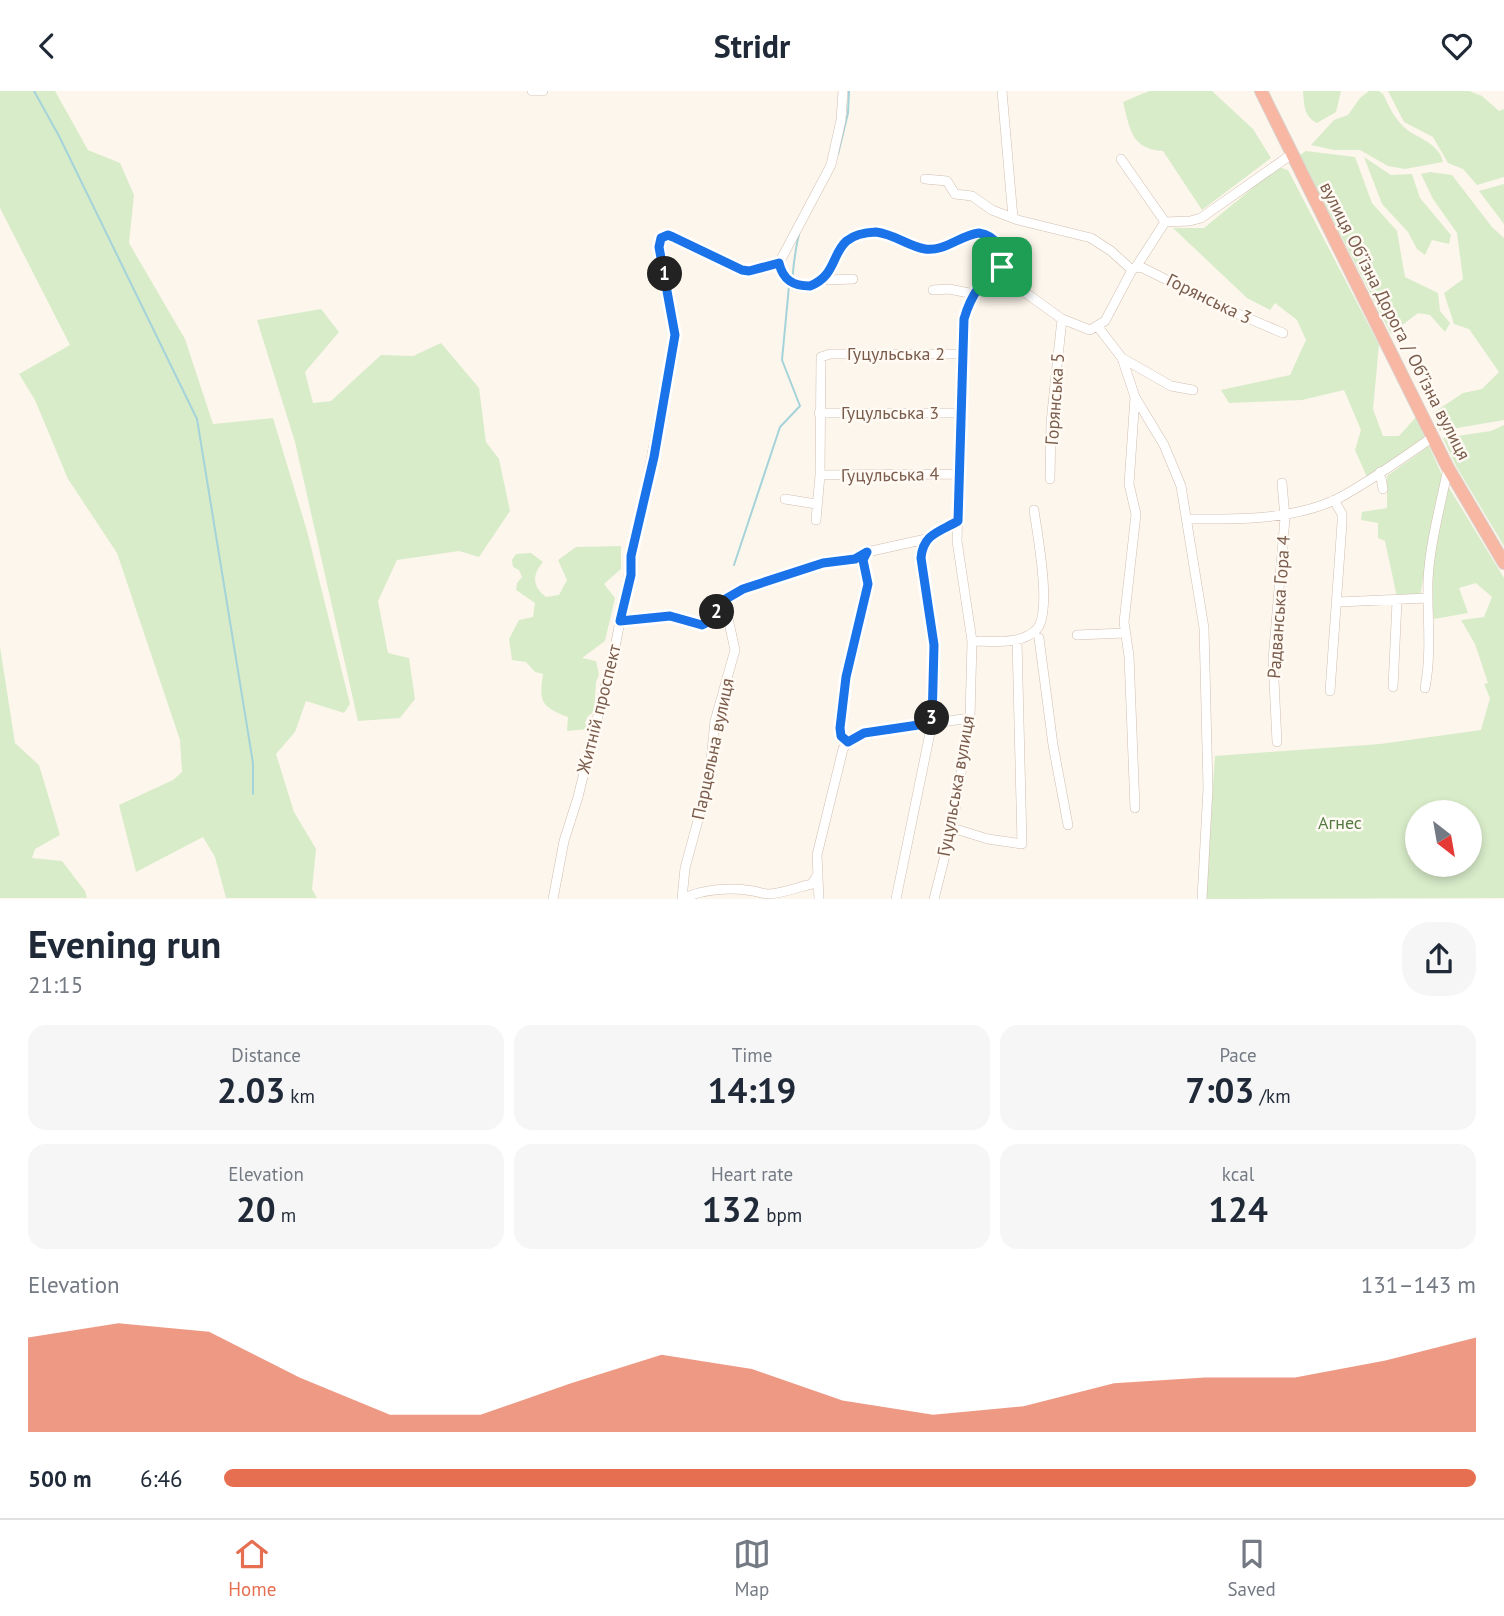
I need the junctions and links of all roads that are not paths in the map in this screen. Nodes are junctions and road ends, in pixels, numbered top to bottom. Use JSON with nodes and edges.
{"nodes":[{"id":1,"x":532,"y":91,"type":"edge"},
{"id":2,"x":543,"y":91,"type":"edge"},
{"id":3,"x":843,"y":91,"type":"edge"},
{"id":4,"x":1002,"y":91,"type":"edge"},
{"id":5,"x":1261,"y":91,"type":"edge"},
{"id":6,"x":1292,"y":154,"type":"junction"},
{"id":7,"x":1121,"y":159,"type":"dead end"},
{"id":8,"x":925,"y":179,"type":"dead end"},
{"id":9,"x":1013,"y":218,"type":"junction"},
{"id":10,"x":1166,"y":222,"type":"junction"},
{"id":11,"x":779,"y":263,"type":"junction"},
{"id":12,"x":1002,"y":267,"type":"junction"},
{"id":13,"x":1134,"y":268,"type":"junction"},
{"id":14,"x":825,"y":276,"type":"junction"},
{"id":15,"x":853,"y":279,"type":"dead end"},
{"id":16,"x":933,"y":290,"type":"dead end"},
{"id":17,"x":974,"y":294,"type":"junction"},
{"id":18,"x":1062,"y":319,"type":"junction"},
{"id":19,"x":1098,"y":327,"type":"junction"},
{"id":20,"x":1283,"y":334,"type":"dead end"},
{"id":21,"x":962,"y":354,"type":"junction"},
{"id":22,"x":1122,"y":358,"type":"junction"},
{"id":23,"x":1193,"y":390,"type":"dead end"},
{"id":24,"x":1135,"y":397,"type":"junction"},
{"id":25,"x":819,"y":413,"type":"junction"},
{"id":26,"x":961,"y":413,"type":"junction"},
{"id":27,"x":1433,"y":437,"type":"junction"},
{"id":28,"x":1448,"y":468,"type":"junction"},
{"id":29,"x":1380,"y":472,"type":"junction"},
{"id":30,"x":959,"y":474,"type":"junction"},
{"id":31,"x":820,"y":475,"type":"junction"},
{"id":32,"x":1050,"y":479,"type":"dead end"},
{"id":33,"x":1282,"y":483,"type":"dead end"},
{"id":34,"x":1383,"y":489,"type":"dead end"},
{"id":35,"x":785,"y":499,"type":"dead end"},
{"id":36,"x":1334,"y":500,"type":"junction"},
{"id":37,"x":816,"y":504,"type":"junction"},
{"id":38,"x":1034,"y":510,"type":"dead end"},
{"id":39,"x":1285,"y":514,"type":"junction"},
{"id":40,"x":1187,"y":519,"type":"junction"},
{"id":41,"x":816,"y":520,"type":"dead end"},
{"id":42,"x":958,"y":521,"type":"junction"},
{"id":43,"x":926,"y":539,"type":"junction"},
{"id":44,"x":867,"y":552,"type":"junction"},
{"id":45,"x":1504,"y":563,"type":"edge"},
{"id":46,"x":1428,"y":598,"type":"junction"},
{"id":47,"x":724,"y":600,"type":"junction"},
{"id":48,"x":1397,"y":601,"type":"junction"},
{"id":49,"x":1338,"y":602,"type":"junction"},
{"id":50,"x":620,"y":621,"type":"junction"},
{"id":51,"x":1125,"y":633,"type":"junction"},
{"id":52,"x":1077,"y":635,"type":"dead end"},
{"id":53,"x":1039,"y":638,"type":"dead end"},
{"id":54,"x":1017,"y":640,"type":"junction"},
{"id":55,"x":972,"y":641,"type":"junction"},
{"id":56,"x":1392,"y":687,"type":"dead end"},
{"id":57,"x":1425,"y":688,"type":"dead end"},
{"id":58,"x":1330,"y":691,"type":"dead end"},
{"id":59,"x":970,"y":718,"type":"junction"},
{"id":60,"x":932,"y":723,"type":"junction"},
{"id":61,"x":848,"y":742,"type":"junction"},
{"id":62,"x":1277,"y":742,"type":"dead end"},
{"id":63,"x":1135,"y":807,"type":"dead end"},
{"id":64,"x":1068,"y":825,"type":"dead end"},
{"id":65,"x":952,"y":828,"type":"junction"},
{"id":66,"x":816,"y":877,"type":"junction"},
{"id":67,"x":553,"y":898,"type":"edge"},
{"id":68,"x":682,"y":898,"type":"edge"},
{"id":69,"x":819,"y":898,"type":"edge"},
{"id":70,"x":896,"y":898,"type":"edge"},
{"id":71,"x":934,"y":898,"type":"edge"},
{"id":72,"x":1202,"y":898,"type":"edge"}],
"edges":[{"from":1,"to":2,"type":"street"},
{"from":3,"to":11,"type":"street"},
{"from":4,"to":9,"type":"street"},
{"from":5,"to":6,"type":"highway","name":"вулиця Обʼїзна Дорога / Обʼїзна вулиця"},
{"from":6,"to":10,"type":"street"},
{"from":6,"to":27,"type":"highway","name":"вулиця Обʼїзна Дорога / Обʼїзна вулиця"},
{"from":7,"to":10,"type":"street"},
{"from":8,"to":9,"type":"street"},
{"from":9,"to":13,"type":"street"},
{"from":10,"to":13,"type":"street"},
{"from":11,"to":14,"type":"street"},
{"from":11,"to":50,"type":"street","name":"Житній проспект"},
{"from":12,"to":14,"type":"street"},
{"from":12,"to":17,"type":"street","name":"Гуцульська вулиця"},
{"from":12,"to":18,"type":"street"},
{"from":13,"to":19,"type":"street"},
{"from":13,"to":20,"type":"street","name":"Горянська 3"},
{"from":14,"to":15,"type":"street"},
{"from":16,"to":17,"type":"street"},
{"from":17,"to":21,"type":"street","name":"Гуцульська вулиця"},
{"from":18,"to":19,"type":"street"},
{"from":18,"to":32,"type":"street","name":"Горянська 5"},
{"from":19,"to":22,"type":"street"},
{"from":21,"to":25,"type":"street","name":"Гуцульська 2"},
{"from":21,"to":26,"type":"street","name":"Гуцульська вулиця"},
{"from":22,"to":23,"type":"street"},
{"from":22,"to":24,"type":"street"},
{"from":24,"to":40,"type":"street"},
{"from":24,"to":51,"type":"street"},
{"from":25,"to":26,"type":"street","name":"Гуцульська 3"},
{"from":25,"to":31,"type":"street"},
{"from":26,"to":30,"type":"street","name":"Гуцульська вулиця"},
{"from":27,"to":28,"type":"highway","name":"вулиця Обʼїзна Дорога / Обʼїзна вулиця"},
{"from":27,"to":29,"type":"street"},
{"from":28,"to":45,"type":"highway","name":"вулиця Обʼїзна Дорога / Обʼїзна вулиця"},
{"from":28,"to":46,"type":"street"},
{"from":29,"to":34,"type":"street"},
{"from":29,"to":36,"type":"street"},
{"from":30,"to":31,"type":"street","name":"Гуцульська 4"},
{"from":30,"to":42,"type":"street","name":"Гуцульська вулиця"},
{"from":31,"to":37,"type":"street"},
{"from":33,"to":39,"type":"street","name":"Радванська Гора 4"},
{"from":35,"to":37,"type":"street"},
{"from":36,"to":39,"type":"street"},
{"from":36,"to":49,"type":"street"},
{"from":37,"to":41,"type":"street"},
{"from":38,"to":54,"type":"street"},
{"from":39,"to":40,"type":"street"},
{"from":39,"to":62,"type":"street","name":"Радванська Гора 4"},
{"from":40,"to":72,"type":"street"},
{"from":42,"to":43,"type":"street"},
{"from":42,"to":55,"type":"street","name":"Гуцульська вулиця"},
{"from":43,"to":44,"type":"street"},
{"from":43,"to":60,"type":"street"},
{"from":44,"to":47,"type":"street"},
{"from":44,"to":61,"type":"street"},
{"from":46,"to":48,"type":"street"},
{"from":46,"to":57,"type":"street"},
{"from":47,"to":50,"type":"street"},
{"from":47,"to":68,"type":"street","name":"Парцельна вулиця"},
{"from":48,"to":49,"type":"street"},
{"from":48,"to":56,"type":"street"},
{"from":49,"to":58,"type":"street"},
{"from":50,"to":67,"type":"street","name":"Житній проспект"},
{"from":51,"to":52,"type":"street"},
{"from":51,"to":63,"type":"street"},
{"from":53,"to":64,"type":"street"},
{"from":54,"to":55,"type":"street"},
{"from":54,"to":65,"type":"street"},
{"from":55,"to":59,"type":"street","name":"Гуцульська вулиця"},
{"from":59,"to":60,"type":"street"},
{"from":59,"to":65,"type":"street","name":"Гуцульська вулиця"},
{"from":60,"to":61,"type":"street"},
{"from":60,"to":70,"type":"street"},
{"from":61,"to":66,"type":"street"},
{"from":65,"to":71,"type":"street","name":"Гуцульська вулиця"},
{"from":66,"to":68,"type":"street"},
{"from":66,"to":69,"type":"street"}]}
